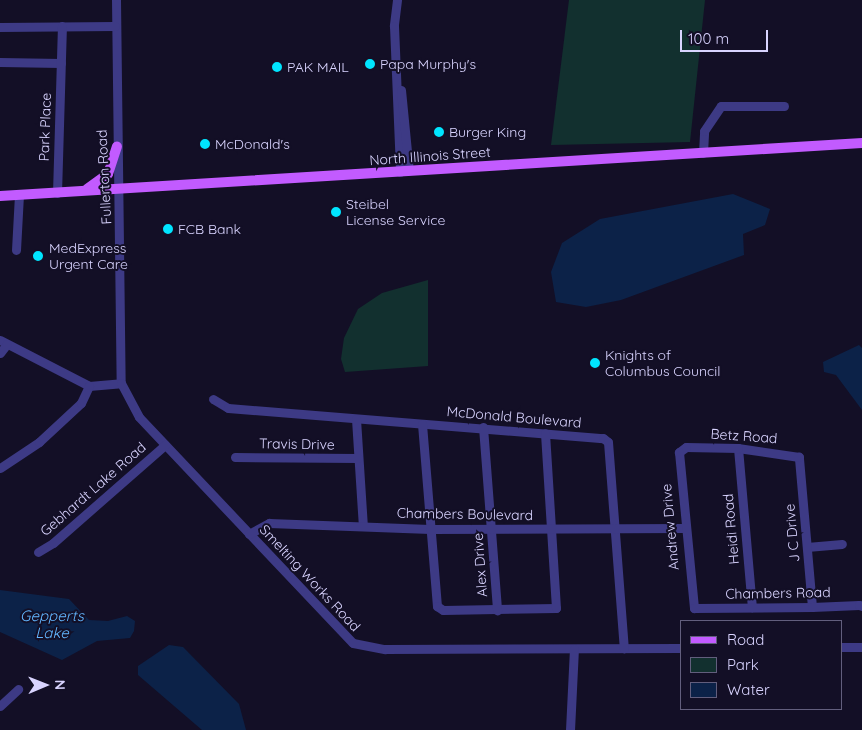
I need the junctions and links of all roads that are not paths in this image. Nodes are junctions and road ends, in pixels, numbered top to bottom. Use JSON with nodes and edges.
{"nodes":[{"id":1,"x":116,"y":0,"type":"edge"},
{"id":2,"x":397,"y":0,"type":"edge"},
{"id":3,"x":62,"y":26,"type":"junction"},
{"id":4,"x":115,"y":26,"type":"junction"},
{"id":5,"x":0,"y":27,"type":"edge"},
{"id":6,"x":0,"y":62,"type":"edge"},
{"id":7,"x":61,"y":63,"type":"junction"},
{"id":8,"x":784,"y":106,"type":"dead end"},
{"id":9,"x":862,"y":143,"type":"edge"},
{"id":10,"x":117,"y":146,"type":"junction"},
{"id":11,"x":703,"y":153,"type":"junction"},
{"id":12,"x":405,"y":172,"type":"junction"},
{"id":13,"x":120,"y":189,"type":"junction"},
{"id":14,"x":80,"y":192,"type":"junction"},
{"id":15,"x":57,"y":193,"type":"junction"},
{"id":16,"x":20,"y":195,"type":"junction"},
{"id":17,"x":0,"y":196,"type":"edge"},
{"id":18,"x":16,"y":250,"type":"dead end"},
{"id":19,"x":3,"y":342,"type":"edge"},
{"id":20,"x":0,"y":353,"type":"edge"},
{"id":21,"x":121,"y":383,"type":"junction"},
{"id":22,"x":89,"y":386,"type":"junction"},
{"id":23,"x":213,"y":399,"type":"dead end"},
{"id":24,"x":356,"y":419,"type":"junction"},
{"id":25,"x":422,"y":424,"type":"junction"},
{"id":26,"x":483,"y":427,"type":"junction"},
{"id":27,"x":545,"y":433,"type":"junction"},
{"id":28,"x":165,"y":445,"type":"junction"},
{"id":29,"x":686,"y":447,"type":"joint"},
{"id":30,"x":738,"y":448,"type":"junction"},
{"id":31,"x":235,"y":457,"type":"dead end"},
{"id":32,"x":799,"y":457,"type":"joint"},
{"id":33,"x":358,"y":458,"type":"junction"},
{"id":34,"x":0,"y":468,"type":"edge"},
{"id":35,"x":363,"y":526,"type":"junction"},
{"id":36,"x":684,"y":528,"type":"junction"},
{"id":37,"x":430,"y":529,"type":"junction"},
{"id":38,"x":492,"y":529,"type":"junction"},
{"id":39,"x":553,"y":529,"type":"junction"},
{"id":40,"x":615,"y":529,"type":"junction"},
{"id":41,"x":250,"y":534,"type":"junction"},
{"id":42,"x":842,"y":544,"type":"dead end"},
{"id":43,"x":807,"y":547,"type":"junction"},
{"id":44,"x":38,"y":552,"type":"dead end"},
{"id":45,"x":862,"y":606,"type":"edge"},
{"id":46,"x":752,"y":607,"type":"junction"},
{"id":47,"x":812,"y":607,"type":"junction"},
{"id":48,"x":694,"y":608,"type":"joint"},
{"id":49,"x":497,"y":610,"type":"junction"},
{"id":50,"x":842,"y":647,"type":"edge"},
{"id":51,"x":862,"y":647,"type":"edge"},
{"id":52,"x":624,"y":648,"type":"junction"},
{"id":53,"x":680,"y":648,"type":"edge"},
{"id":54,"x":574,"y":649,"type":"junction"},
{"id":55,"x":18,"y":688,"type":"dead end"},
{"id":56,"x":0,"y":706,"type":"edge"},
{"id":57,"x":570,"y":730,"type":"edge"}],
"edges":[{"from":1,"to":4,"type":"street","name":"Fullerton Road"},
{"from":2,"to":12,"type":"street"},
{"from":3,"to":4,"type":"street"},
{"from":3,"to":5,"type":"street"},
{"from":3,"to":7,"type":"street","name":"Park Place"},
{"from":4,"to":10,"type":"street","name":"Fullerton Road"},
{"from":6,"to":7,"type":"street"},
{"from":7,"to":15,"type":"street","name":"Park Place"},
{"from":8,"to":11,"type":"street"},
{"from":9,"to":11,"type":"main road","name":"North Illinois Street"},
{"from":10,"to":13,"type":"street","name":"Fullerton Road"},
{"from":10,"to":14,"type":"main road"},
{"from":11,"to":12,"type":"main road","name":"North Illinois Street"},
{"from":12,"to":13,"type":"main road","name":"North Illinois Street"},
{"from":13,"to":14,"type":"main road","name":"North Illinois Street"},
{"from":13,"to":21,"type":"street","name":"Fullerton Road"},
{"from":14,"to":15,"type":"main road","name":"North Illinois Street"},
{"from":15,"to":16,"type":"main road","name":"North Illinois Street"},
{"from":16,"to":17,"type":"main road","name":"North Illinois Street"},
{"from":16,"to":18,"type":"street"},
{"from":19,"to":20,"type":"street"},
{"from":19,"to":22,"type":"street"},
{"from":21,"to":22,"type":"street"},
{"from":21,"to":28,"type":"street","name":"Smelting Works Road"},
{"from":22,"to":34,"type":"street"},
{"from":23,"to":24,"type":"street","name":"McDonald Boulevard"},
{"from":24,"to":25,"type":"street","name":"McDonald Boulevard"},
{"from":24,"to":33,"type":"street"},
{"from":25,"to":26,"type":"street","name":"McDonald Boulevard"},
{"from":25,"to":37,"type":"street"},
{"from":26,"to":27,"type":"street","name":"McDonald Boulevard"},
{"from":26,"to":38,"type":"street","name":"Alex Drive"},
{"from":27,"to":39,"type":"street"},
{"from":27,"to":40,"type":"street","name":"McDonald Boulevard"},
{"from":28,"to":41,"type":"street","name":"Smelting Works Road"},
{"from":28,"to":44,"type":"street","name":"Gebhardt Lake Road"},
{"from":29,"to":30,"type":"street","name":"Betz Road"},
{"from":29,"to":36,"type":"street","name":"Andrew Drive"},
{"from":30,"to":32,"type":"street","name":"Betz Road"},
{"from":30,"to":46,"type":"street","name":"Heidi Road"},
{"from":31,"to":33,"type":"street","name":"Travis Drive"},
{"from":32,"to":43,"type":"street","name":"J C Drive"},
{"from":33,"to":35,"type":"street"},
{"from":35,"to":37,"type":"street","name":"Chambers Boulevard"},
{"from":35,"to":41,"type":"street","name":"Chambers Boulevard"},
{"from":36,"to":40,"type":"street","name":"Chambers Boulevard"},
{"from":36,"to":48,"type":"street","name":"Andrew Drive"},
{"from":37,"to":38,"type":"street","name":"Chambers Boulevard"},
{"from":37,"to":49,"type":"street"},
{"from":38,"to":39,"type":"street","name":"Chambers Boulevard"},
{"from":38,"to":49,"type":"street","name":"Alex Drive"},
{"from":39,"to":40,"type":"street","name":"Chambers Boulevard"},
{"from":39,"to":49,"type":"street"},
{"from":40,"to":52,"type":"street","name":"McDonald Boulevard"},
{"from":41,"to":54,"type":"street","name":"Smelting Works Road"},
{"from":42,"to":43,"type":"street"},
{"from":43,"to":47,"type":"street","name":"J C Drive"},
{"from":45,"to":47,"type":"street","name":"Chambers Road"},
{"from":46,"to":47,"type":"street","name":"Chambers Road"},
{"from":46,"to":48,"type":"street","name":"Chambers Road"},
{"from":50,"to":51,"type":"street"},
{"from":52,"to":53,"type":"street","name":"Smelting Works Road"},
{"from":52,"to":54,"type":"street","name":"Smelting Works Road"},
{"from":54,"to":57,"type":"street"},
{"from":55,"to":56,"type":"street"}]}
